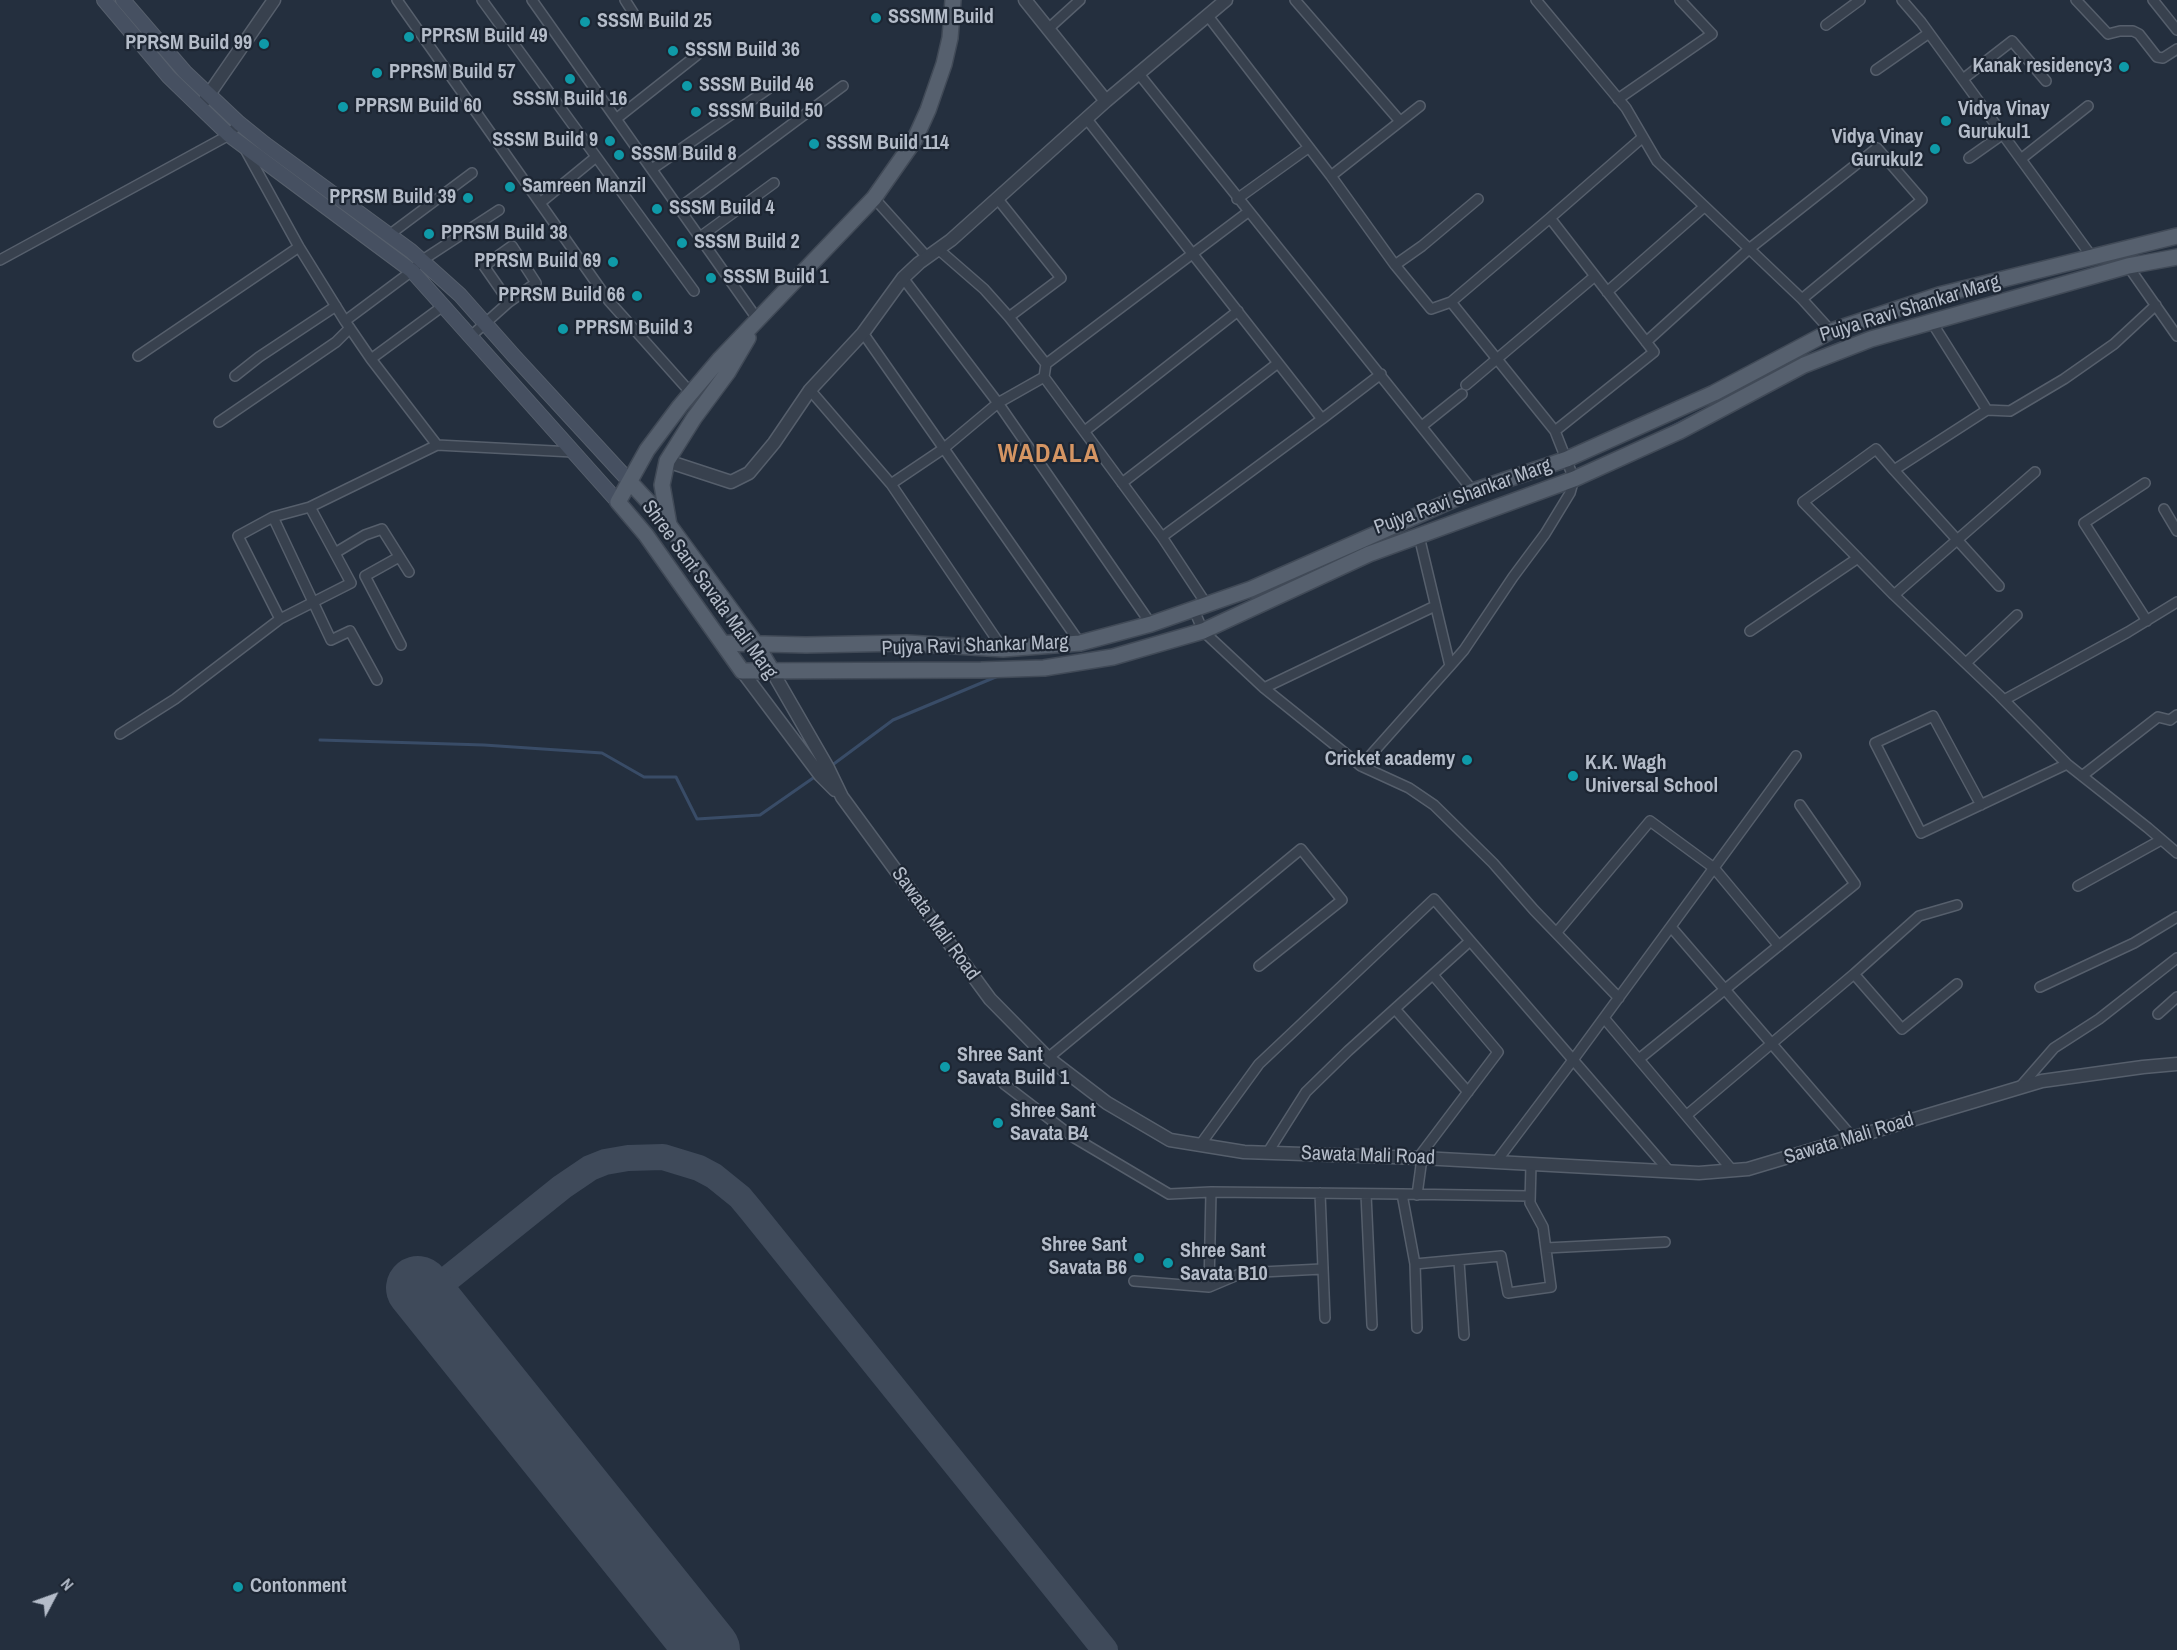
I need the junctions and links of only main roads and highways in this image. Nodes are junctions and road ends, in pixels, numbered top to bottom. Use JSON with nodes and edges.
{"nodes":[{"id":1,"x":104,"y":0,"type":"edge"},
{"id":2,"x":123,"y":0,"type":"edge"},
{"id":3,"x":953,"y":0,"type":"edge"},
{"id":4,"x":2177,"y":236,"type":"edge"},
{"id":5,"x":2177,"y":256,"type":"edge"},
{"id":6,"x":417,"y":266,"type":"junction"},
{"id":7,"x":758,"y":320,"type":"junction"},
{"id":8,"x":630,"y":482,"type":"junction"},
{"id":9,"x":618,"y":502,"type":"junction"},
{"id":10,"x":669,"y":525,"type":"junction"},
{"id":11,"x":723,"y":643,"type":"junction"},
{"id":12,"x":756,"y":644,"type":"junction"},
{"id":13,"x":741,"y":671,"type":"joint"},
{"id":14,"x":772,"y":671,"type":"junction"}],
"edges":[{"from":1,"to":6,"type":"main road"},
{"from":2,"to":6,"type":"main road"},
{"from":3,"to":7,"type":"main road","name":"Shree Sant Savata Mali Marg"},
{"from":4,"to":12,"type":"main road"},
{"from":5,"to":14,"type":"main road","name":"Pujya Ravi Shankar Marg"},
{"from":6,"to":8,"type":"main road"},
{"from":6,"to":9,"type":"main road"},
{"from":7,"to":8,"type":"main road","name":"Shree Sant Savata Mali Marg"},
{"from":7,"to":10,"type":"main road","name":"Shree Sant Savata Mali Marg"},
{"from":8,"to":9,"type":"main road","name":"Shree Sant Savata Mali Marg"},
{"from":8,"to":10,"type":"main road"},
{"from":9,"to":11,"type":"main road","name":"Shree Sant Savata Mali Marg"},
{"from":10,"to":12,"type":"main road","name":"Shree Sant Savata Mali Marg"},
{"from":11,"to":12,"type":"main road"},
{"from":11,"to":13,"type":"main road","name":"Shree Sant Savata Mali Marg"},
{"from":12,"to":14,"type":"main road","name":"Shree Sant Savata Mali Marg"},
{"from":13,"to":14,"type":"main road","name":"Pujya Ravi Shankar Marg"}]}
